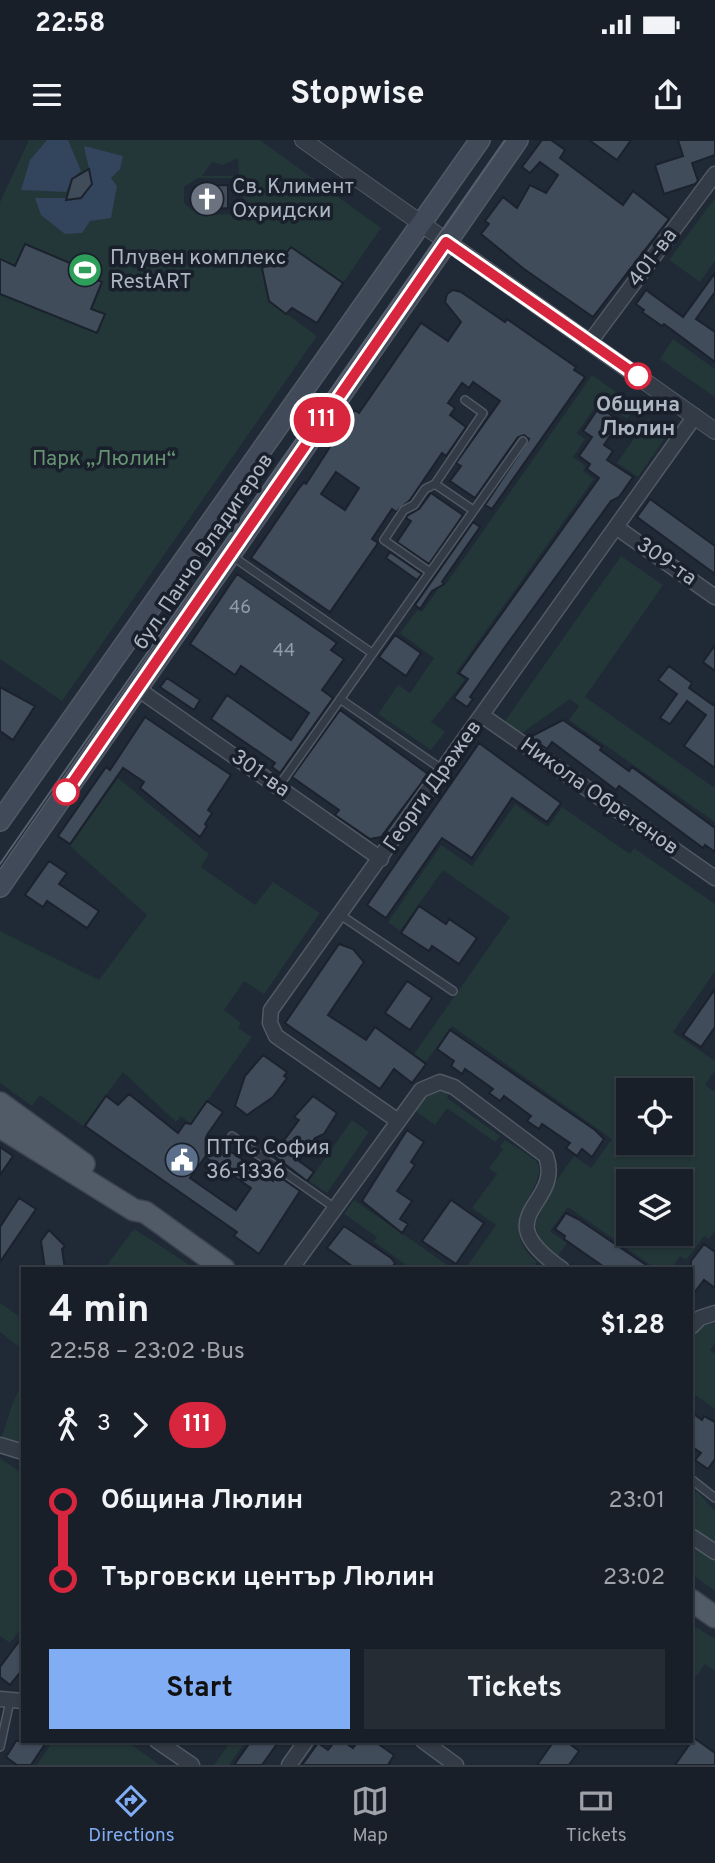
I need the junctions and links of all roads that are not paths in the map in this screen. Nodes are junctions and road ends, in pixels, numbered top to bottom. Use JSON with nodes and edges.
{"nodes":[{"id":1,"x":303,"y":140,"type":"edge"},
{"id":2,"x":480,"y":140,"type":"edge"},
{"id":3,"x":518,"y":140,"type":"edge"},
{"id":4,"x":715,"y":174,"type":"edge"},
{"id":5,"x":421,"y":225,"type":"junction"},
{"id":6,"x":446,"y":242,"type":"junction"},
{"id":7,"x":590,"y":342,"type":"junction"},
{"id":8,"x":465,"y":400,"type":"dead end"},
{"id":9,"x":695,"y":416,"type":"junction"},
{"id":10,"x":715,"y":431,"type":"edge"},
{"id":11,"x":523,"y":442,"type":"dead end"},
{"id":12,"x":435,"y":484,"type":"junction"},
{"id":13,"x":473,"y":510,"type":"junction"},
{"id":14,"x":616,"y":527,"type":"junction"},
{"id":15,"x":229,"y":554,"type":"junction"},
{"id":16,"x":430,"y":572,"type":"junction"},
{"id":17,"x":715,"y":597,"type":"edge"},
{"id":18,"x":372,"y":653,"type":"junction"},
{"id":19,"x":138,"y":689,"type":"junction"},
{"id":20,"x":340,"y":699,"type":"junction"},
{"id":21,"x":482,"y":716,"type":"junction"},
{"id":22,"x":444,"y":771,"type":"junction"},
{"id":23,"x":278,"y":787,"type":"junction"},
{"id":24,"x":0,"y":821,"type":"edge"},
{"id":25,"x":381,"y":859,"type":"junction"},
{"id":26,"x":715,"y":878,"type":"edge"},
{"id":27,"x":0,"y":887,"type":"edge"},
{"id":28,"x":339,"y":914,"type":"junction"},
{"id":29,"x":453,"y":991,"type":"dead end"},
{"id":30,"x":0,"y":1103,"type":"edge"},
{"id":31,"x":398,"y":1121,"type":"junction"},
{"id":32,"x":0,"y":1127,"type":"edge"},
{"id":33,"x":232,"y":1136,"type":"dead end"},
{"id":34,"x":335,"y":1208,"type":"junction"},
{"id":35,"x":145,"y":1212,"type":"junction"},
{"id":36,"x":221,"y":1267,"type":"edge"},
{"id":37,"x":298,"y":1267,"type":"edge"},
{"id":38,"x":559,"y":1267,"type":"edge"},
{"id":39,"x":715,"y":1313,"type":"edge"},
{"id":40,"x":693,"y":1325,"type":"edge"},
{"id":41,"x":0,"y":1445,"type":"edge"},
{"id":42,"x":21,"y":1451,"type":"edge"},
{"id":43,"x":693,"y":1481,"type":"edge"},
{"id":44,"x":715,"y":1498,"type":"edge"},
{"id":45,"x":693,"y":1537,"type":"edge"},
{"id":46,"x":715,"y":1552,"type":"edge"},
{"id":47,"x":693,"y":1601,"type":"edge"},
{"id":48,"x":715,"y":1617,"type":"edge"},
{"id":49,"x":11,"y":1701,"type":"edge"},
{"id":50,"x":2,"y":1731,"type":"edge"},
{"id":51,"x":160,"y":1743,"type":"edge"},
{"id":52,"x":305,"y":1743,"type":"edge"},
{"id":53,"x":426,"y":1743,"type":"edge"},
{"id":54,"x":0,"y":1747,"type":"edge"},
{"id":55,"x":192,"y":1765,"type":"edge"},
{"id":56,"x":289,"y":1765,"type":"edge"},
{"id":57,"x":456,"y":1765,"type":"edge"}],
"edges":[{"from":1,"to":5,"type":"street"},
{"from":2,"to":5,"type":"main road","name":"бул. Панчо Владигеров"},
{"from":3,"to":6,"type":"main road","name":"бул. Панчо Владигеров"},
{"from":4,"to":7,"type":"street","name":"401-ва"},
{"from":5,"to":6,"type":"street"},
{"from":5,"to":24,"type":"main road","name":"бул. Панчо Владигеров"},
{"from":6,"to":7,"type":"street"},
{"from":6,"to":15,"type":"main road","name":"бул. Панчо Владигеров"},
{"from":7,"to":9,"type":"street"},
{"from":8,"to":12,"type":"lane"},
{"from":9,"to":10,"type":"street"},
{"from":9,"to":14,"type":"street","name":"Георги Дражев"},
{"from":11,"to":13,"type":"lane"},
{"from":12,"to":13,"type":"lane"},
{"from":12,"to":16,"type":"lane"},
{"from":13,"to":16,"type":"lane"},
{"from":14,"to":17,"type":"street","name":"309-та"},
{"from":14,"to":21,"type":"street","name":"Георги Дражев"},
{"from":15,"to":18,"type":"lane"},
{"from":15,"to":19,"type":"main road","name":"бул. Панчо Владигеров"},
{"from":16,"to":18,"type":"lane"},
{"from":18,"to":20,"type":"lane"},
{"from":19,"to":23,"type":"street","name":"301-ва"},
{"from":19,"to":27,"type":"main road","name":"бул. Панчо Владигеров"},
{"from":20,"to":22,"type":"lane"},
{"from":20,"to":23,"type":"lane"},
{"from":21,"to":22,"type":"street","name":"Георги Дражев"},
{"from":21,"to":26,"type":"street","name":"Никола Обретенов"},
{"from":22,"to":25,"type":"street","name":"Георги Дражев"},
{"from":23,"to":25,"type":"street","name":"301-ва"},
{"from":25,"to":28,"type":"street","name":"Георги Дражев"},
{"from":28,"to":29,"type":"lane"},
{"from":28,"to":31,"type":"street","name":"Георги Дражев"},
{"from":30,"to":35,"type":"main road"},
{"from":31,"to":34,"type":"street"},
{"from":31,"to":38,"type":"street"},
{"from":32,"to":35,"type":"main road"},
{"from":33,"to":34,"type":"lane"},
{"from":34,"to":37,"type":"street"},
{"from":35,"to":36,"type":"main road"},
{"from":39,"to":40,"type":"street"},
{"from":41,"to":42,"type":"street"},
{"from":43,"to":44,"type":"lane"},
{"from":45,"to":46,"type":"street"},
{"from":47,"to":48,"type":"main road"},
{"from":49,"to":50,"type":"lane"},
{"from":50,"to":54,"type":"lane"},
{"from":51,"to":55,"type":"street"},
{"from":52,"to":56,"type":"street"},
{"from":53,"to":57,"type":"street"}]}
